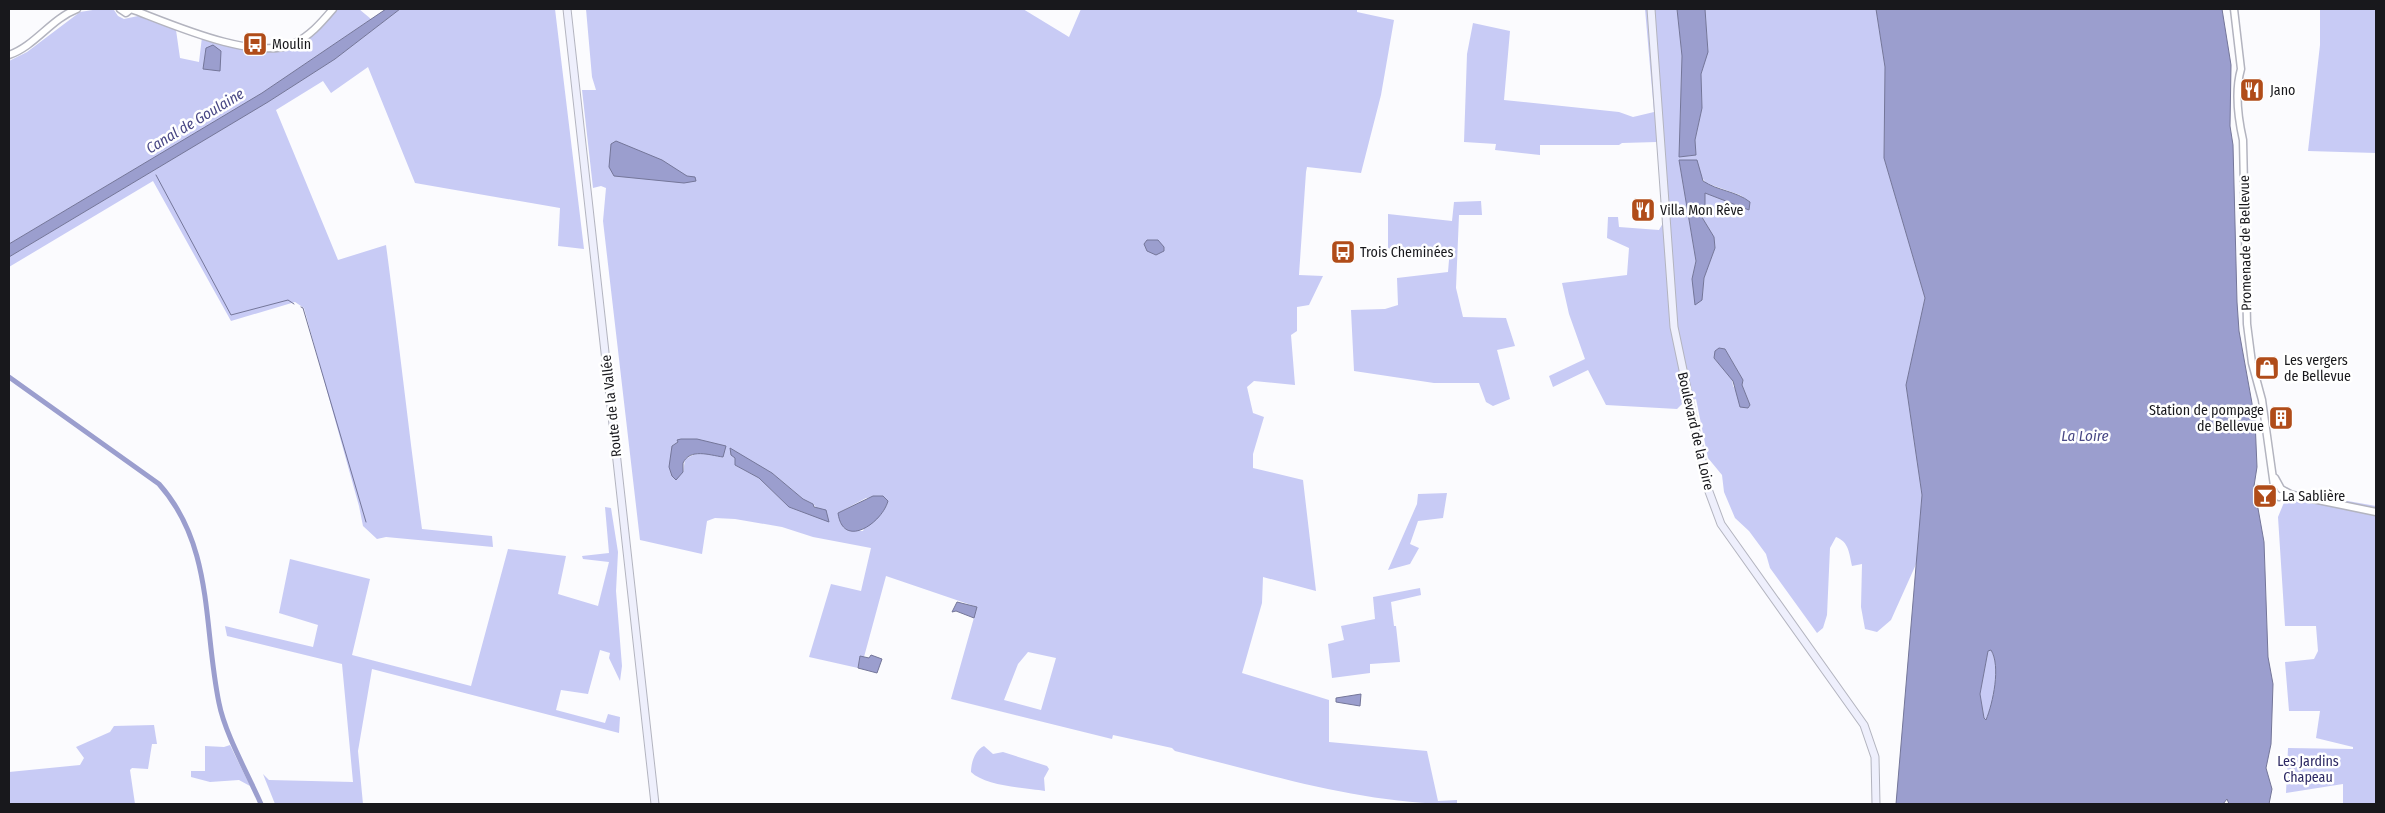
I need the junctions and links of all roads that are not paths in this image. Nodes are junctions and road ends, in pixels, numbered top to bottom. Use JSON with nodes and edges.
{"nodes":[{"id":1,"x":77,"y":9,"type":"edge"},
{"id":2,"x":120,"y":9,"type":"edge"},
{"id":3,"x":131,"y":9,"type":"edge"},
{"id":4,"x":333,"y":9,"type":"edge"},
{"id":5,"x":567,"y":9,"type":"edge"},
{"id":6,"x":1651,"y":9,"type":"edge"},
{"id":7,"x":2234,"y":9,"type":"edge"},
{"id":8,"x":9,"y":55,"type":"edge"},
{"id":9,"x":2376,"y":512,"type":"edge"},
{"id":10,"x":655,"y":804,"type":"edge"},
{"id":11,"x":1876,"y":804,"type":"edge"}],
"edges":[{"from":1,"to":8,"type":"street"},
{"from":2,"to":3,"type":"street"},
{"from":3,"to":4,"type":"street"},
{"from":5,"to":10,"type":"main road","name":"Route de la Vallée"},
{"from":6,"to":11,"type":"main road","name":"Boulevard de la Loire"},
{"from":7,"to":9,"type":"street","name":"Promenade de Bellevue"}]}
